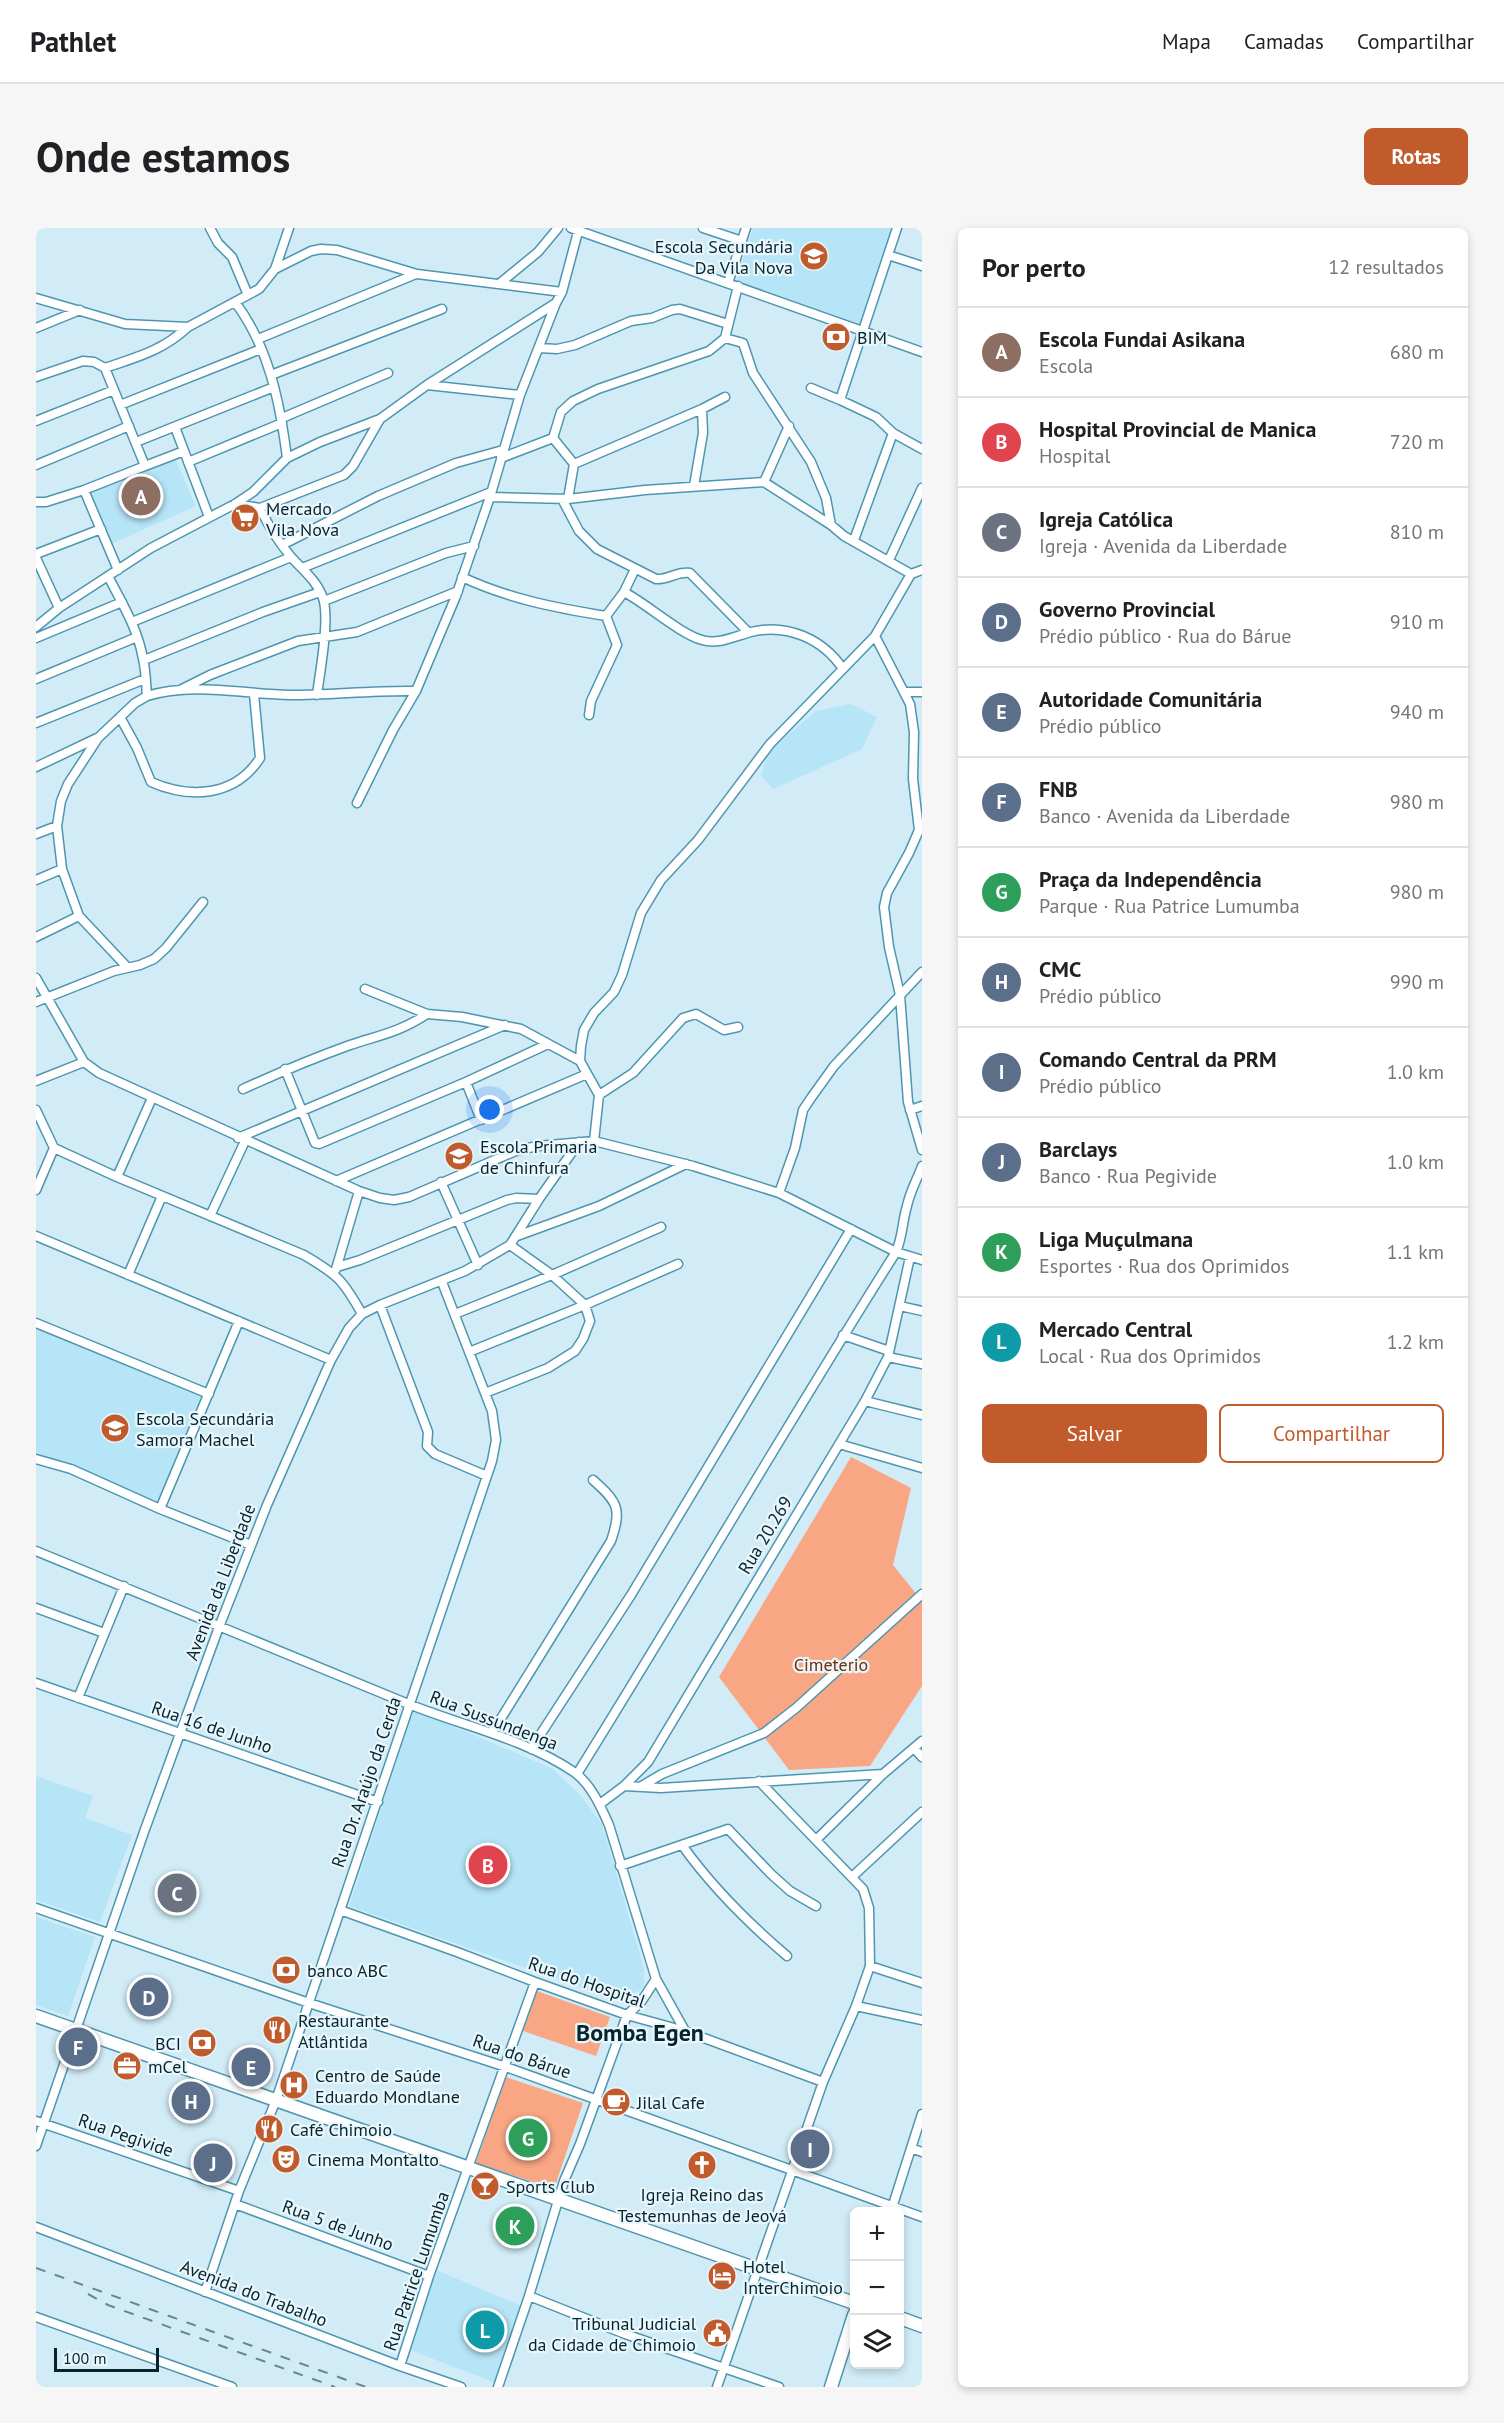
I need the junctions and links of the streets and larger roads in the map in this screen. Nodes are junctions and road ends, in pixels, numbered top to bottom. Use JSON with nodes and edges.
{"nodes":[{"id":1,"x":210,"y":228,"type":"edge"},
{"id":2,"x":289,"y":228,"type":"edge"},
{"id":3,"x":558,"y":228,"type":"edge"},
{"id":4,"x":703,"y":228,"type":"edge"},
{"id":5,"x":746,"y":228,"type":"edge"},
{"id":6,"x":897,"y":228,"type":"edge"},
{"id":7,"x":576,"y":229,"type":"edge"},
{"id":8,"x":742,"y":241,"type":"junction"},
{"id":9,"x":888,"y":255,"type":"junction"},
{"id":10,"x":922,"y":266,"type":"edge"},
{"id":11,"x":275,"y":269,"type":"junction"},
{"id":12,"x":417,"y":274,"type":"junction"},
{"id":13,"x":499,"y":284,"type":"junction"},
{"id":14,"x":728,"y":284,"type":"junction"},
{"id":15,"x":738,"y":286,"type":"junction"},
{"id":16,"x":562,"y":292,"type":"junction"},
{"id":17,"x":248,"y":295,"type":"junction"},
{"id":18,"x":36,"y":298,"type":"edge"},
{"id":19,"x":235,"y":302,"type":"junction"},
{"id":20,"x":556,"y":303,"type":"junction"},
{"id":21,"x":442,"y":309,"type":"dead end"},
{"id":22,"x":80,"y":310,"type":"junction"},
{"id":23,"x":728,"y":324,"type":"junction"},
{"id":24,"x":188,"y":327,"type":"junction"},
{"id":25,"x":36,"y":328,"type":"edge"},
{"id":26,"x":862,"y":332,"type":"junction"},
{"id":27,"x":725,"y":338,"type":"junction"},
{"id":28,"x":258,"y":339,"type":"junction"},
{"id":29,"x":539,"y":348,"type":"junction"},
{"id":30,"x":261,"y":349,"type":"junction"},
{"id":31,"x":922,"y":352,"type":"edge"},
{"id":32,"x":105,"y":368,"type":"junction"},
{"id":33,"x":388,"y":373,"type":"dead end"},
{"id":34,"x":271,"y":375,"type":"junction"},
{"id":35,"x":36,"y":377,"type":"edge"},
{"id":36,"x":427,"y":385,"type":"junction"},
{"id":37,"x":274,"y":387,"type":"junction"},
{"id":38,"x":811,"y":388,"type":"dead end"},
{"id":39,"x":114,"y":390,"type":"junction"},
{"id":40,"x":520,"y":395,"type":"junction"},
{"id":41,"x":725,"y":397,"type":"dead end"},
{"id":42,"x":840,"y":400,"type":"junction"},
{"id":43,"x":120,"y":405,"type":"junction"},
{"id":44,"x":702,"y":409,"type":"junction"},
{"id":45,"x":381,"y":419,"type":"junction"},
{"id":46,"x":282,"y":421,"type":"junction"},
{"id":47,"x":36,"y":422,"type":"edge"},
{"id":48,"x":129,"y":426,"type":"junction"},
{"id":49,"x":789,"y":426,"type":"junction"},
{"id":50,"x":175,"y":427,"type":"junction"},
{"id":51,"x":893,"y":433,"type":"junction"},
{"id":52,"x":553,"y":438,"type":"junction"},
{"id":53,"x":136,"y":442,"type":"junction"},
{"id":54,"x":922,"y":449,"type":"edge"},
{"id":55,"x":184,"y":451,"type":"junction"},
{"id":56,"x":502,"y":454,"type":"junction"},
{"id":57,"x":287,"y":458,"type":"junction"},
{"id":58,"x":188,"y":462,"type":"junction"},
{"id":59,"x":574,"y":464,"type":"junction"},
{"id":60,"x":36,"y":465,"type":"edge"},
{"id":61,"x":145,"y":466,"type":"junction"},
{"id":62,"x":764,"y":482,"type":"junction"},
{"id":63,"x":694,"y":486,"type":"junction"},
{"id":64,"x":922,"y":488,"type":"edge"},
{"id":65,"x":84,"y":490,"type":"junction"},
{"id":66,"x":491,"y":494,"type":"junction"},
{"id":67,"x":565,"y":499,"type":"junction"},
{"id":68,"x":36,"y":502,"type":"edge"},
{"id":69,"x":235,"y":504,"type":"junction"},
{"id":70,"x":260,"y":508,"type":"junction"},
{"id":71,"x":209,"y":517,"type":"junction"},
{"id":72,"x":831,"y":525,"type":"junction"},
{"id":73,"x":101,"y":529,"type":"junction"},
{"id":74,"x":854,"y":540,"type":"junction"},
{"id":75,"x":282,"y":545,"type":"junction"},
{"id":76,"x":474,"y":546,"type":"junction"},
{"id":77,"x":36,"y":556,"type":"edge"},
{"id":78,"x":291,"y":557,"type":"junction"},
{"id":79,"x":889,"y":560,"type":"junction"},
{"id":80,"x":302,"y":568,"type":"junction"},
{"id":81,"x":634,"y":569,"type":"junction"},
{"id":82,"x":118,"y":570,"type":"junction"},
{"id":83,"x":922,"y":570,"type":"edge"},
{"id":84,"x":911,"y":574,"type":"junction"},
{"id":85,"x":108,"y":576,"type":"junction"},
{"id":86,"x":462,"y":577,"type":"junction"},
{"id":87,"x":458,"y":591,"type":"junction"},
{"id":88,"x":624,"y":592,"type":"junction"},
{"id":89,"x":322,"y":596,"type":"junction"},
{"id":90,"x":122,"y":602,"type":"junction"},
{"id":91,"x":59,"y":608,"type":"junction"},
{"id":92,"x":606,"y":616,"type":"junction"},
{"id":93,"x":132,"y":622,"type":"junction"},
{"id":94,"x":36,"y":627,"type":"edge"},
{"id":95,"x":748,"y":632,"type":"junction"},
{"id":96,"x":875,"y":636,"type":"junction"},
{"id":97,"x":323,"y":637,"type":"junction"},
{"id":98,"x":36,"y":638,"type":"edge"},
{"id":99,"x":137,"y":638,"type":"junction"},
{"id":100,"x":144,"y":660,"type":"junction"},
{"id":101,"x":843,"y":669,"type":"junction"},
{"id":102,"x":36,"y":679,"type":"edge"},
{"id":103,"x":145,"y":679,"type":"junction"},
{"id":104,"x":180,"y":690,"type":"junction"},
{"id":105,"x":416,"y":691,"type":"junction"},
{"id":106,"x":905,"y":692,"type":"junction"},
{"id":107,"x":922,"y":692,"type":"edge"},
{"id":108,"x":254,"y":694,"type":"junction"},
{"id":109,"x":317,"y":695,"type":"junction"},
{"id":110,"x":147,"y":696,"type":"junction"},
{"id":111,"x":589,"y":715,"type":"dead end"},
{"id":112,"x":120,"y":717,"type":"junction"},
{"id":113,"x":36,"y":723,"type":"edge"},
{"id":114,"x":98,"y":738,"type":"junction"},
{"id":115,"x":36,"y":767,"type":"edge"},
{"id":116,"x":357,"y":803,"type":"dead end"},
{"id":117,"x":57,"y":826,"type":"junction"},
{"id":118,"x":921,"y":830,"type":"edge"},
{"id":119,"x":36,"y":834,"type":"edge"},
{"id":120,"x":62,"y":869,"type":"junction"},
{"id":121,"x":36,"y":880,"type":"edge"},
{"id":122,"x":203,"y":902,"type":"dead end"},
{"id":123,"x":79,"y":916,"type":"junction"},
{"id":124,"x":36,"y":937,"type":"edge"},
{"id":125,"x":127,"y":967,"type":"junction"},
{"id":126,"x":922,"y":972,"type":"edge"},
{"id":127,"x":36,"y":978,"type":"edge"},
{"id":128,"x":365,"y":989,"type":"dead end"},
{"id":129,"x":900,"y":995,"type":"junction"},
{"id":130,"x":47,"y":998,"type":"junction"},
{"id":131,"x":36,"y":1002,"type":"edge"},
{"id":132,"x":427,"y":1014,"type":"junction"},
{"id":133,"x":505,"y":1025,"type":"junction"},
{"id":134,"x":738,"y":1027,"type":"dead end"},
{"id":135,"x":548,"y":1044,"type":"junction"},
{"id":136,"x":580,"y":1061,"type":"junction"},
{"id":137,"x":84,"y":1062,"type":"junction"},
{"id":138,"x":285,"y":1069,"type":"junction"},
{"id":139,"x":587,"y":1074,"type":"junction"},
{"id":140,"x":36,"y":1081,"type":"edge"},
{"id":141,"x":466,"y":1082,"type":"junction"},
{"id":142,"x":243,"y":1089,"type":"dead end"},
{"id":143,"x":599,"y":1095,"type":"junction"},
{"id":144,"x":152,"y":1098,"type":"junction"},
{"id":145,"x":922,"y":1106,"type":"edge"},
{"id":146,"x":36,"y":1110,"type":"edge"},
{"id":147,"x":301,"y":1110,"type":"junction"},
{"id":148,"x":910,"y":1110,"type":"junction"},
{"id":149,"x":481,"y":1120,"type":"junction"},
{"id":150,"x":242,"y":1139,"type":"junction"},
{"id":151,"x":594,"y":1141,"type":"junction"},
{"id":152,"x":579,"y":1142,"type":"junction"},
{"id":153,"x":54,"y":1148,"type":"junction"},
{"id":154,"x":922,"y":1150,"type":"edge"},
{"id":155,"x":686,"y":1164,"type":"junction"},
{"id":156,"x":922,"y":1166,"type":"edge"},
{"id":157,"x":117,"y":1177,"type":"junction"},
{"id":158,"x":336,"y":1181,"type":"junction"},
{"id":159,"x":441,"y":1182,"type":"junction"},
{"id":160,"x":36,"y":1190,"type":"edge"},
{"id":161,"x":359,"y":1191,"type":"junction"},
{"id":162,"x":779,"y":1193,"type":"junction"},
{"id":163,"x":162,"y":1196,"type":"junction"},
{"id":164,"x":539,"y":1199,"type":"junction"},
{"id":165,"x":210,"y":1216,"type":"junction"},
{"id":166,"x":457,"y":1221,"type":"junction"},
{"id":167,"x":661,"y":1227,"type":"dead end"},
{"id":168,"x":851,"y":1229,"type":"junction"},
{"id":169,"x":36,"y":1236,"type":"edge"},
{"id":170,"x":518,"y":1236,"type":"junction"},
{"id":171,"x":510,"y":1245,"type":"junction"},
{"id":172,"x":896,"y":1252,"type":"junction"},
{"id":173,"x":910,"y":1257,"type":"junction"},
{"id":174,"x":922,"y":1260,"type":"edge"},
{"id":175,"x":678,"y":1264,"type":"dead end"},
{"id":176,"x":478,"y":1265,"type":"junction"},
{"id":177,"x":336,"y":1271,"type":"junction"},
{"id":178,"x":128,"y":1275,"type":"junction"},
{"id":179,"x":552,"y":1275,"type":"junction"},
{"id":180,"x":442,"y":1282,"type":"junction"},
{"id":181,"x":380,"y":1305,"type":"junction"},
{"id":182,"x":585,"y":1305,"type":"junction"},
{"id":183,"x":900,"y":1306,"type":"junction"},
{"id":184,"x":922,"y":1311,"type":"edge"},
{"id":185,"x":362,"y":1314,"type":"junction"},
{"id":186,"x":454,"y":1314,"type":"junction"},
{"id":187,"x":239,"y":1321,"type":"junction"},
{"id":188,"x":36,"y":1323,"type":"edge"},
{"id":189,"x":843,"y":1335,"type":"junction"},
{"id":190,"x":469,"y":1352,"type":"junction"},
{"id":191,"x":888,"y":1354,"type":"junction"},
{"id":192,"x":331,"y":1360,"type":"junction"},
{"id":193,"x":922,"y":1364,"type":"edge"},
{"id":194,"x":209,"y":1394,"type":"junction"},
{"id":195,"x":485,"y":1394,"type":"junction"},
{"id":196,"x":866,"y":1401,"type":"junction"},
{"id":197,"x":922,"y":1415,"type":"edge"},
{"id":198,"x":839,"y":1444,"type":"junction"},
{"id":199,"x":36,"y":1459,"type":"edge"},
{"id":200,"x":922,"y":1468,"type":"edge"},
{"id":201,"x":487,"y":1476,"type":"junction"},
{"id":202,"x":593,"y":1480,"type":"dead end"},
{"id":203,"x":160,"y":1509,"type":"junction"},
{"id":204,"x":251,"y":1545,"type":"junction"},
{"id":205,"x":36,"y":1551,"type":"edge"},
{"id":206,"x":124,"y":1586,"type":"junction"},
{"id":207,"x":922,"y":1594,"type":"edge"},
{"id":208,"x":36,"y":1608,"type":"edge"},
{"id":209,"x":219,"y":1627,"type":"junction"},
{"id":210,"x":104,"y":1633,"type":"junction"},
{"id":211,"x":36,"y":1683,"type":"edge"},
{"id":212,"x":78,"y":1698,"type":"junction"},
{"id":213,"x":411,"y":1705,"type":"junction"},
{"id":214,"x":492,"y":1733,"type":"junction"},
{"id":215,"x":180,"y":1735,"type":"junction"},
{"id":216,"x":922,"y":1741,"type":"edge"},
{"id":217,"x":914,"y":1748,"type":"junction"},
{"id":218,"x":531,"y":1749,"type":"junction"},
{"id":219,"x":922,"y":1757,"type":"edge"},
{"id":220,"x":577,"y":1774,"type":"junction"},
{"id":221,"x":883,"y":1774,"type":"junction"},
{"id":222,"x":759,"y":1781,"type":"junction"},
{"id":223,"x":624,"y":1786,"type":"junction"},
{"id":224,"x":640,"y":1787,"type":"junction"},
{"id":225,"x":378,"y":1802,"type":"junction"},
{"id":226,"x":600,"y":1803,"type":"junction"},
{"id":227,"x":922,"y":1812,"type":"edge"},
{"id":228,"x":817,"y":1839,"type":"junction"},
{"id":229,"x":682,"y":1845,"type":"junction"},
{"id":230,"x":620,"y":1866,"type":"junction"},
{"id":231,"x":853,"y":1876,"type":"junction"},
{"id":232,"x":816,"y":1906,"type":"dead end"},
{"id":233,"x":36,"y":1908,"type":"edge"},
{"id":234,"x":340,"y":1910,"type":"junction"},
{"id":235,"x":109,"y":1933,"type":"junction"},
{"id":236,"x":787,"y":1956,"type":"dead end"},
{"id":237,"x":870,"y":1966,"type":"junction"},
{"id":238,"x":656,"y":1979,"type":"junction"},
{"id":239,"x":535,"y":1982,"type":"junction"},
{"id":240,"x":922,"y":1983,"type":"edge"},
{"id":241,"x":309,"y":2003,"type":"junction"},
{"id":242,"x":856,"y":2006,"type":"junction"},
{"id":243,"x":627,"y":2015,"type":"junction"},
{"id":244,"x":36,"y":2016,"type":"edge"},
{"id":245,"x":922,"y":2020,"type":"edge"},
{"id":246,"x":76,"y":2030,"type":"junction"},
{"id":247,"x":685,"y":2031,"type":"junction"},
{"id":248,"x":506,"y":2067,"type":"junction"},
{"id":249,"x":823,"y":2082,"type":"junction"},
{"id":250,"x":596,"y":2098,"type":"junction"},
{"id":251,"x":276,"y":2100,"type":"junction"},
{"id":252,"x":922,"y":2114,"type":"edge"},
{"id":253,"x":40,"y":2123,"type":"edge"},
{"id":254,"x":36,"y":2146,"type":"edge"},
{"id":255,"x":911,"y":2148,"type":"junction"},
{"id":256,"x":922,"y":2152,"type":"edge"},
{"id":257,"x":468,"y":2168,"type":"junction"},
{"id":258,"x":793,"y":2170,"type":"junction"},
{"id":259,"x":239,"y":2191,"type":"junction"},
{"id":260,"x":560,"y":2200,"type":"junction"},
{"id":261,"x":235,"y":2204,"type":"junction"},
{"id":262,"x":885,"y":2207,"type":"edge"},
{"id":263,"x":893,"y":2207,"type":"edge"},
{"id":264,"x":904,"y":2213,"type":"edge"},
{"id":265,"x":922,"y":2217,"type":"edge"},
{"id":266,"x":36,"y":2227,"type":"edge"},
{"id":267,"x":759,"y":2268,"type":"junction"},
{"id":268,"x":429,"y":2276,"type":"junction"},
{"id":269,"x":205,"y":2292,"type":"junction"},
{"id":270,"x":529,"y":2295,"type":"junction"},
{"id":271,"x":850,"y":2301,"type":"edge"},
{"id":272,"x":36,"y":2317,"type":"edge"},
{"id":273,"x":904,"y":2319,"type":"edge"},
{"id":274,"x":922,"y":2326,"type":"edge"},
{"id":275,"x":850,"y":2330,"type":"edge"},
{"id":276,"x":400,"y":2366,"type":"junction"},
{"id":277,"x":724,"y":2368,"type":"junction"},
{"id":278,"x":232,"y":2387,"type":"edge"},
{"id":279,"x":461,"y":2387,"type":"edge"},
{"id":280,"x":498,"y":2387,"type":"edge"},
{"id":281,"x":717,"y":2387,"type":"edge"},
{"id":282,"x":779,"y":2387,"type":"edge"},
{"id":283,"x":831,"y":2387,"type":"edge"}],
"edges":[{"from":1,"to":17,"type":"street"},
{"from":2,"to":11,"type":"street"},
{"from":3,"to":13,"type":"street"},
{"from":4,"to":8,"type":"street"},
{"from":5,"to":8,"type":"street"},
{"from":6,"to":9,"type":"street"},
{"from":7,"to":14,"type":"street"},
{"from":7,"to":16,"type":"street"},
{"from":8,"to":14,"type":"street"},
{"from":9,"to":10,"type":"street"},
{"from":9,"to":26,"type":"street"},
{"from":11,"to":12,"type":"street"},
{"from":11,"to":17,"type":"street"},
{"from":12,"to":13,"type":"street"},
{"from":12,"to":28,"type":"street"},
{"from":13,"to":16,"type":"street"},
{"from":14,"to":15,"type":"street"},
{"from":15,"to":23,"type":"street"},
{"from":15,"to":26,"type":"street"},
{"from":16,"to":20,"type":"street"},
{"from":17,"to":19,"type":"street"},
{"from":18,"to":22,"type":"street"},
{"from":19,"to":24,"type":"street"},
{"from":19,"to":28,"type":"street"},
{"from":20,"to":29,"type":"street"},
{"from":20,"to":36,"type":"street"},
{"from":21,"to":34,"type":"street"},
{"from":22,"to":24,"type":"street"},
{"from":22,"to":25,"type":"street"},
{"from":23,"to":27,"type":"street"},
{"from":23,"to":29,"type":"street"},
{"from":24,"to":32,"type":"street"},
{"from":26,"to":31,"type":"street"},
{"from":26,"to":42,"type":"street"},
{"from":27,"to":49,"type":"street"},
{"from":27,"to":52,"type":"street"},
{"from":28,"to":30,"type":"street"},
{"from":29,"to":40,"type":"street"},
{"from":30,"to":34,"type":"street"},
{"from":30,"to":43,"type":"street"},
{"from":32,"to":35,"type":"street"},
{"from":32,"to":39,"type":"street"},
{"from":33,"to":46,"type":"street"},
{"from":34,"to":37,"type":"street"},
{"from":36,"to":40,"type":"street"},
{"from":36,"to":45,"type":"street"},
{"from":37,"to":46,"type":"street"},
{"from":37,"to":50,"type":"street"},
{"from":38,"to":42,"type":"street"},
{"from":39,"to":43,"type":"street"},
{"from":39,"to":47,"type":"street"},
{"from":40,"to":56,"type":"street"},
{"from":41,"to":44,"type":"street"},
{"from":42,"to":51,"type":"street"},
{"from":43,"to":48,"type":"street"},
{"from":44,"to":59,"type":"street"},
{"from":44,"to":63,"type":"street"},
{"from":45,"to":57,"type":"street"},
{"from":45,"to":70,"type":"street"},
{"from":46,"to":57,"type":"street"},
{"from":46,"to":58,"type":"street"},
{"from":48,"to":53,"type":"street"},
{"from":48,"to":60,"type":"street"},
{"from":49,"to":62,"type":"street"},
{"from":49,"to":72,"type":"street"},
{"from":50,"to":53,"type":"street"},
{"from":50,"to":55,"type":"street"},
{"from":51,"to":54,"type":"street"},
{"from":51,"to":74,"type":"street"},
{"from":52,"to":56,"type":"street"},
{"from":52,"to":59,"type":"street"},
{"from":53,"to":61,"type":"street"},
{"from":55,"to":58,"type":"street"},
{"from":55,"to":61,"type":"street"},
{"from":56,"to":66,"type":"street"},
{"from":56,"to":75,"type":"street"},
{"from":57,"to":69,"type":"street"},
{"from":58,"to":71,"type":"street"},
{"from":59,"to":67,"type":"street"},
{"from":61,"to":65,"type":"street"},
{"from":62,"to":63,"type":"street"},
{"from":62,"to":72,"type":"street"},
{"from":63,"to":67,"type":"street"},
{"from":64,"to":79,"type":"street"},
{"from":65,"to":68,"type":"street"},
{"from":65,"to":73,"type":"street"},
{"from":66,"to":67,"type":"street"},
{"from":66,"to":76,"type":"street"},
{"from":66,"to":80,"type":"street"},
{"from":67,"to":81,"type":"street"},
{"from":69,"to":70,"type":"street"},
{"from":69,"to":71,"type":"street"},
{"from":70,"to":75,"type":"street"},
{"from":71,"to":82,"type":"street"},
{"from":72,"to":74,"type":"street"},
{"from":73,"to":77,"type":"street"},
{"from":73,"to":82,"type":"street"},
{"from":74,"to":79,"type":"street"},
{"from":75,"to":78,"type":"street"},
{"from":76,"to":86,"type":"street"},
{"from":76,"to":89,"type":"street"},
{"from":77,"to":91,"type":"street"},
{"from":78,"to":80,"type":"street"},
{"from":78,"to":93,"type":"street"},
{"from":79,"to":84,"type":"street"},
{"from":80,"to":89,"type":"street"},
{"from":81,"to":88,"type":"street"},
{"from":81,"to":95,"type":"street"},
{"from":82,"to":85,"type":"street"},
{"from":83,"to":84,"type":"street"},
{"from":84,"to":96,"type":"street"},
{"from":85,"to":90,"type":"street"},
{"from":85,"to":91,"type":"street"},
{"from":86,"to":87,"type":"street"},
{"from":86,"to":92,"type":"street"},
{"from":87,"to":97,"type":"street"},
{"from":87,"to":105,"type":"street"},
{"from":88,"to":92,"type":"street"},
{"from":88,"to":95,"type":"street"},
{"from":89,"to":97,"type":"street"},
{"from":89,"to":100,"type":"street"},
{"from":90,"to":93,"type":"street"},
{"from":90,"to":98,"type":"street"},
{"from":91,"to":94,"type":"street"},
{"from":92,"to":111,"type":"street"},
{"from":93,"to":99,"type":"street"},
{"from":95,"to":101,"type":"street"},
{"from":96,"to":101,"type":"street"},
{"from":96,"to":106,"type":"street"},
{"from":97,"to":104,"type":"street"},
{"from":97,"to":109,"type":"street"},
{"from":99,"to":100,"type":"street"},
{"from":99,"to":102,"type":"street"},
{"from":100,"to":103,"type":"street"},
{"from":101,"to":136,"type":"street"},
{"from":103,"to":110,"type":"street"},
{"from":103,"to":113,"type":"street"},
{"from":104,"to":108,"type":"street"},
{"from":104,"to":110,"type":"street"},
{"from":105,"to":109,"type":"street"},
{"from":105,"to":116,"type":"street"},
{"from":106,"to":107,"type":"street"},
{"from":106,"to":118,"type":"street"},
{"from":108,"to":109,"type":"street"},
{"from":108,"to":112,"type":"street"},
{"from":110,"to":112,"type":"street"},
{"from":112,"to":114,"type":"street"},
{"from":114,"to":115,"type":"street"},
{"from":114,"to":117,"type":"street"},
{"from":117,"to":119,"type":"street"},
{"from":117,"to":120,"type":"street"},
{"from":118,"to":129,"type":"street"},
{"from":120,"to":121,"type":"street"},
{"from":120,"to":123,"type":"street"},
{"from":122,"to":125,"type":"street"},
{"from":123,"to":124,"type":"street"},
{"from":123,"to":125,"type":"street"},
{"from":125,"to":130,"type":"street"},
{"from":126,"to":129,"type":"street"},
{"from":127,"to":130,"type":"street"},
{"from":128,"to":132,"type":"street"},
{"from":129,"to":148,"type":"street"},
{"from":129,"to":162,"type":"street"},
{"from":130,"to":131,"type":"street"},
{"from":130,"to":137,"type":"street"},
{"from":132,"to":133,"type":"street"},
{"from":132,"to":138,"type":"street"},
{"from":133,"to":135,"type":"street"},
{"from":133,"to":147,"type":"street"},
{"from":134,"to":143,"type":"street"},
{"from":135,"to":136,"type":"street"},
{"from":135,"to":141,"type":"street"},
{"from":136,"to":139,"type":"street"},
{"from":137,"to":140,"type":"street"},
{"from":137,"to":144,"type":"street"},
{"from":138,"to":142,"type":"street"},
{"from":138,"to":147,"type":"street"},
{"from":139,"to":143,"type":"street"},
{"from":139,"to":149,"type":"street"},
{"from":141,"to":147,"type":"street"},
{"from":141,"to":149,"type":"street"},
{"from":143,"to":151,"type":"street"},
{"from":144,"to":150,"type":"street"},
{"from":144,"to":157,"type":"street"},
{"from":145,"to":148,"type":"street"},
{"from":146,"to":153,"type":"street"},
{"from":147,"to":150,"type":"street"},
{"from":148,"to":154,"type":"street"},
{"from":149,"to":158,"type":"street"},
{"from":150,"to":158,"type":"street"},
{"from":150,"to":165,"type":"street"},
{"from":151,"to":152,"type":"street"},
{"from":151,"to":155,"type":"street"},
{"from":152,"to":159,"type":"street"},
{"from":152,"to":164,"type":"street","name":"Avenida da Liberdade"},
{"from":153,"to":157,"type":"street"},
{"from":153,"to":160,"type":"street"},
{"from":155,"to":162,"type":"street"},
{"from":155,"to":170,"type":"street"},
{"from":156,"to":172,"type":"street"},
{"from":157,"to":163,"type":"street"},
{"from":158,"to":161,"type":"street"},
{"from":159,"to":161,"type":"street"},
{"from":159,"to":166,"type":"street"},
{"from":161,"to":177,"type":"street"},
{"from":162,"to":168,"type":"street"},
{"from":163,"to":165,"type":"street"},
{"from":163,"to":178,"type":"street"},
{"from":164,"to":166,"type":"street"},
{"from":164,"to":170,"type":"street","name":"Avenida da Liberdade"},
{"from":165,"to":177,"type":"street"},
{"from":166,"to":176,"type":"street"},
{"from":166,"to":177,"type":"street"},
{"from":167,"to":179,"type":"street"},
{"from":168,"to":172,"type":"street"},
{"from":168,"to":218,"type":"street"},
{"from":169,"to":178,"type":"street"},
{"from":170,"to":171,"type":"street","name":"Avenida da Liberdade"},
{"from":171,"to":176,"type":"street","name":"Avenida da Liberdade"},
{"from":171,"to":179,"type":"street"},
{"from":172,"to":173,"type":"street"},
{"from":172,"to":189,"type":"street"},
{"from":173,"to":174,"type":"street"},
{"from":173,"to":183,"type":"street","name":"Rua 20.269"},
{"from":175,"to":182,"type":"street"},
{"from":176,"to":180,"type":"street","name":"Avenida da Liberdade"},
{"from":177,"to":185,"type":"street"},
{"from":178,"to":187,"type":"street"},
{"from":179,"to":182,"type":"street"},
{"from":179,"to":186,"type":"street"},
{"from":180,"to":181,"type":"street","name":"Avenida da Liberdade"},
{"from":180,"to":186,"type":"street","name":"Rua Dr. Araújo da Cerda"},
{"from":181,"to":185,"type":"street","name":"Avenida da Liberdade"},
{"from":181,"to":201,"type":"street"},
{"from":182,"to":190,"type":"street"},
{"from":182,"to":195,"type":"street"},
{"from":183,"to":184,"type":"street"},
{"from":183,"to":191,"type":"street","name":"Rua 20.269"},
{"from":185,"to":192,"type":"street","name":"Avenida da Liberdade"},
{"from":186,"to":190,"type":"street","name":"Rua Dr. Araújo da Cerda"},
{"from":187,"to":192,"type":"street"},
{"from":187,"to":194,"type":"street"},
{"from":188,"to":194,"type":"street"},
{"from":189,"to":191,"type":"street"},
{"from":189,"to":220,"type":"street"},
{"from":190,"to":195,"type":"street","name":"Rua Dr. Araújo da Cerda"},
{"from":191,"to":193,"type":"street"},
{"from":191,"to":196,"type":"street","name":"Rua 20.269"},
{"from":192,"to":204,"type":"street","name":"Avenida da Liberdade"},
{"from":194,"to":203,"type":"street"},
{"from":195,"to":201,"type":"street","name":"Rua Dr. Araújo da Cerda"},
{"from":196,"to":197,"type":"street"},
{"from":196,"to":198,"type":"street","name":"Rua 20.269"},
{"from":198,"to":200,"type":"street"},
{"from":198,"to":223,"type":"street","name":"Rua 20.269"},
{"from":199,"to":203,"type":"street"},
{"from":201,"to":213,"type":"street","name":"Rua Dr. Araújo da Cerda"},
{"from":202,"to":214,"type":"street"},
{"from":203,"to":204,"type":"street"},
{"from":204,"to":209,"type":"street","name":"Avenida da Liberdade"},
{"from":205,"to":206,"type":"street","name":"Rua Sussundenga"},
{"from":206,"to":209,"type":"street","name":"Rua Sussundenga"},
{"from":206,"to":210,"type":"street"},
{"from":207,"to":224,"type":"street"},
{"from":208,"to":210,"type":"street"},
{"from":209,"to":213,"type":"street","name":"Rua Sussundenga"},
{"from":209,"to":215,"type":"street","name":"Avenida da Liberdade"},
{"from":210,"to":212,"type":"street"},
{"from":211,"to":212,"type":"street","name":"Rua 16 de Junho"},
{"from":212,"to":215,"type":"street","name":"Rua 16 de Junho"},
{"from":213,"to":214,"type":"street","name":"Rua Sussundenga"},
{"from":213,"to":225,"type":"street","name":"Rua Dr. Araújo da Cerda"},
{"from":214,"to":218,"type":"street","name":"Rua Sussundenga"},
{"from":215,"to":225,"type":"street","name":"Rua 16 de Junho"},
{"from":215,"to":235,"type":"street","name":"Avenida da Liberdade"},
{"from":216,"to":217,"type":"street"},
{"from":217,"to":219,"type":"street"},
{"from":217,"to":221,"type":"street"},
{"from":218,"to":220,"type":"street","name":"Rua Sussundenga"},
{"from":220,"to":226,"type":"street","name":"Rua Sussundenga"},
{"from":221,"to":222,"type":"street"},
{"from":221,"to":228,"type":"street"},
{"from":222,"to":224,"type":"street"},
{"from":222,"to":228,"type":"street"},
{"from":223,"to":224,"type":"street"},
{"from":223,"to":226,"type":"street","name":"Rua 20.269"},
{"from":225,"to":234,"type":"street","name":"Rua Dr. Araújo da Cerda"},
{"from":226,"to":230,"type":"street","name":"Rua Sussundenga"},
{"from":227,"to":231,"type":"street"},
{"from":228,"to":231,"type":"street"},
{"from":229,"to":230,"type":"street"},
{"from":229,"to":232,"type":"street"},
{"from":229,"to":236,"type":"street"},
{"from":230,"to":238,"type":"street","name":"Rua Sussundenga"},
{"from":231,"to":237,"type":"street"},
{"from":233,"to":235,"type":"street","name":"Rua do Bárue"},
{"from":234,"to":239,"type":"street","name":"Rua do Hospital"},
{"from":234,"to":241,"type":"street","name":"Rua Dr. Araújo da Cerda"},
{"from":235,"to":241,"type":"street","name":"Rua do Bárue"},
{"from":235,"to":246,"type":"street","name":"Avenida da Liberdade"},
{"from":237,"to":240,"type":"street"},
{"from":237,"to":242,"type":"street"},
{"from":238,"to":243,"type":"street"},
{"from":238,"to":247,"type":"street","name":"Rua Sussundenga"},
{"from":239,"to":243,"type":"street","name":"Rua do Hospital"},
{"from":239,"to":248,"type":"street","name":"Rua Patrice Lumumba"},
{"from":241,"to":248,"type":"street","name":"Rua do Bárue"},
{"from":241,"to":251,"type":"street","name":"Rua Dr. Araújo da Cerda"},
{"from":242,"to":245,"type":"street"},
{"from":242,"to":249,"type":"street"},
{"from":243,"to":247,"type":"street","name":"Rua do Hospital"},
{"from":243,"to":250,"type":"street"},
{"from":244,"to":246,"type":"street"},
{"from":246,"to":251,"type":"street"},
{"from":246,"to":253,"type":"street","name":"Avenida da Liberdade"},
{"from":247,"to":249,"type":"street","name":"Rua do Hospital"},
{"from":248,"to":250,"type":"street","name":"Rua do Bárue"},
{"from":248,"to":257,"type":"street","name":"Rua Patrice Lumumba"},
{"from":249,"to":258,"type":"street"},
{"from":250,"to":258,"type":"street","name":"Rua do Bárue"},
{"from":250,"to":260,"type":"street"},
{"from":251,"to":257,"type":"street"},
{"from":251,"to":259,"type":"street","name":"Rua Dr. Araújo da Cerda"},
{"from":252,"to":255,"type":"street"},
{"from":253,"to":254,"type":"street","name":"Avenida da Liberdade"},
{"from":253,"to":259,"type":"street","name":"Rua Pegivide"},
{"from":255,"to":256,"type":"street"},
{"from":255,"to":263,"type":"street"},
{"from":257,"to":260,"type":"street"},
{"from":257,"to":268,"type":"street","name":"Rua Patrice Lumumba"},
{"from":258,"to":262,"type":"street","name":"Rua do Bárue"},
{"from":258,"to":267,"type":"street"},
{"from":259,"to":261,"type":"street","name":"Rua Dr. Araújo da Cerda"},
{"from":260,"to":267,"type":"street"},
{"from":260,"to":270,"type":"street"},
{"from":261,"to":268,"type":"street","name":"Rua 5 de Junho"},
{"from":261,"to":269,"type":"street","name":"Rua Dr. Araújo da Cerda"},
{"from":264,"to":265,"type":"street","name":"Rua do Bárue"},
{"from":266,"to":269,"type":"street","name":"Avenida do Trabalho"},
{"from":267,"to":271,"type":"street"},
{"from":267,"to":277,"type":"street"},
{"from":268,"to":276,"type":"street","name":"Rua Patrice Lumumba"},
{"from":269,"to":276,"type":"street","name":"Avenida do Trabalho"},
{"from":270,"to":277,"type":"street"},
{"from":270,"to":280,"type":"street"},
{"from":272,"to":278,"type":"street"},
{"from":273,"to":274,"type":"street"},
{"from":275,"to":283,"type":"street"},
{"from":276,"to":279,"type":"street","name":"Avenida do Trabalho"},
{"from":277,"to":281,"type":"street"},
{"from":277,"to":282,"type":"street"}]}
